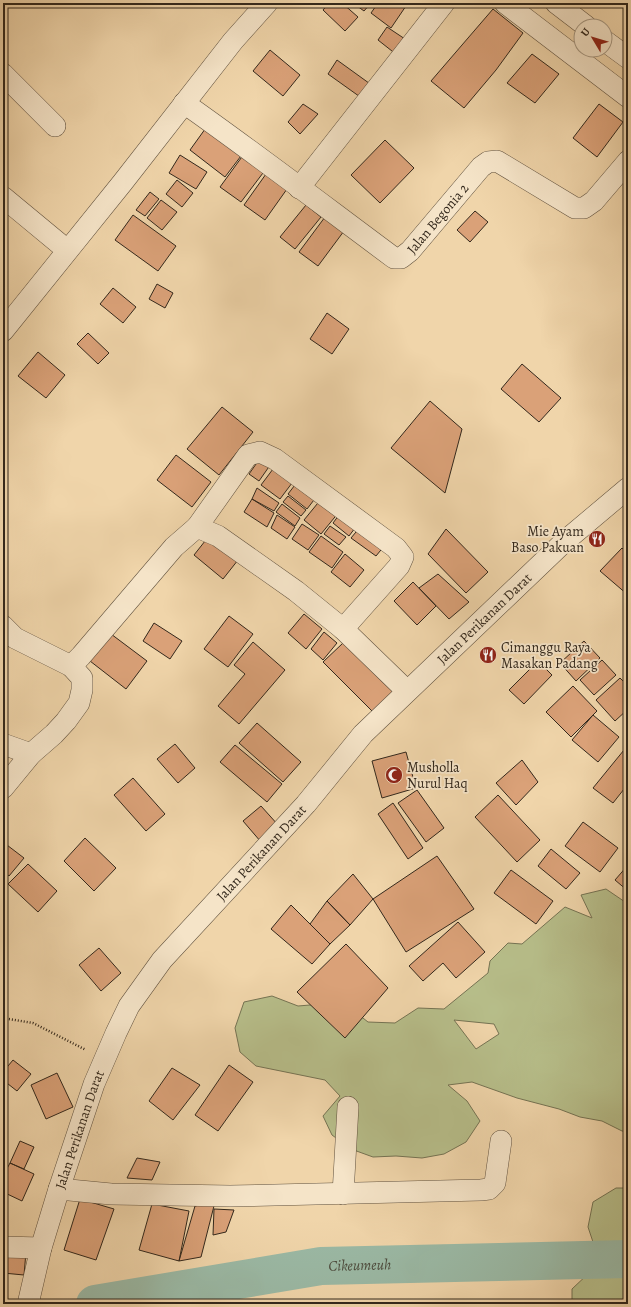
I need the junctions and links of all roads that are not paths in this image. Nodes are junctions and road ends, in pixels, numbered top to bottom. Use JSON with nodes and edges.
{"nodes":[{"id":1,"x":267,"y":3,"type":"edge"},
{"id":2,"x":444,"y":3,"type":"edge"},
{"id":3,"x":505,"y":3,"type":"edge"},
{"id":4,"x":558,"y":4,"type":"edge"},
{"id":5,"x":576,"y":18,"type":"edge"},
{"id":6,"x":613,"y":47,"type":"edge"},
{"id":7,"x":628,"y":58,"type":"edge"},
{"id":8,"x":3,"y":74,"type":"edge"},
{"id":9,"x":628,"y":97,"type":"edge"},
{"id":10,"x":184,"y":103,"type":"junction"},
{"id":11,"x":55,"y":126,"type":"dead end"},
{"id":12,"x":628,"y":161,"type":"edge"},
{"id":13,"x":299,"y":188,"type":"junction"},
{"id":14,"x":3,"y":196,"type":"edge"},
{"id":15,"x":67,"y":250,"type":"junction"},
{"id":16,"x":3,"y":331,"type":"edge"},
{"id":17,"x":627,"y":491,"type":"edge"},
{"id":18,"x":197,"y":527,"type":"junction"},
{"id":19,"x":343,"y":628,"type":"junction"},
{"id":20,"x":7,"y":633,"type":"edge"},
{"id":21,"x":71,"y":666,"type":"junction"},
{"id":22,"x":407,"y":691,"type":"junction"},
{"id":23,"x":3,"y":744,"type":"edge"},
{"id":24,"x":31,"y":754,"type":"junction"},
{"id":25,"x":3,"y":788,"type":"edge"},
{"id":26,"x":348,"y":1107,"type":"dead end"},
{"id":27,"x":501,"y":1141,"type":"dead end"},
{"id":28,"x":59,"y":1189,"type":"junction"},
{"id":29,"x":343,"y":1194,"type":"junction"},
{"id":30,"x":3,"y":1247,"type":"edge"},
{"id":31,"x":41,"y":1248,"type":"junction"},
{"id":32,"x":30,"y":1297,"type":"edge"}],
"edges":[{"from":1,"to":10,"type":"street"},
{"from":2,"to":13,"type":"street"},
{"from":3,"to":9,"type":"street"},
{"from":4,"to":5,"type":"street"},
{"from":6,"to":7,"type":"street"},
{"from":8,"to":11,"type":"street"},
{"from":10,"to":13,"type":"street","name":"Jalan Begonia 2"},
{"from":10,"to":15,"type":"street"},
{"from":12,"to":13,"type":"street","name":"Jalan Begonia 2"},
{"from":14,"to":15,"type":"street"},
{"from":15,"to":16,"type":"street"},
{"from":17,"to":22,"type":"street","name":"Jalan Perikanan Darat"},
{"from":18,"to":19,"type":"street"},
{"from":18,"to":19,"type":"street"},
{"from":18,"to":21,"type":"street"},
{"from":19,"to":22,"type":"street"},
{"from":20,"to":21,"type":"street"},
{"from":21,"to":24,"type":"street"},
{"from":22,"to":28,"type":"street","name":"Jalan Perikanan Darat"},
{"from":23,"to":24,"type":"street"},
{"from":24,"to":25,"type":"street"},
{"from":26,"to":29,"type":"street"},
{"from":27,"to":29,"type":"street"},
{"from":28,"to":29,"type":"street"},
{"from":28,"to":31,"type":"street","name":"Jalan Perikanan Darat"},
{"from":30,"to":31,"type":"street"},
{"from":31,"to":32,"type":"street","name":"Jalan Perikanan Darat"}]}
